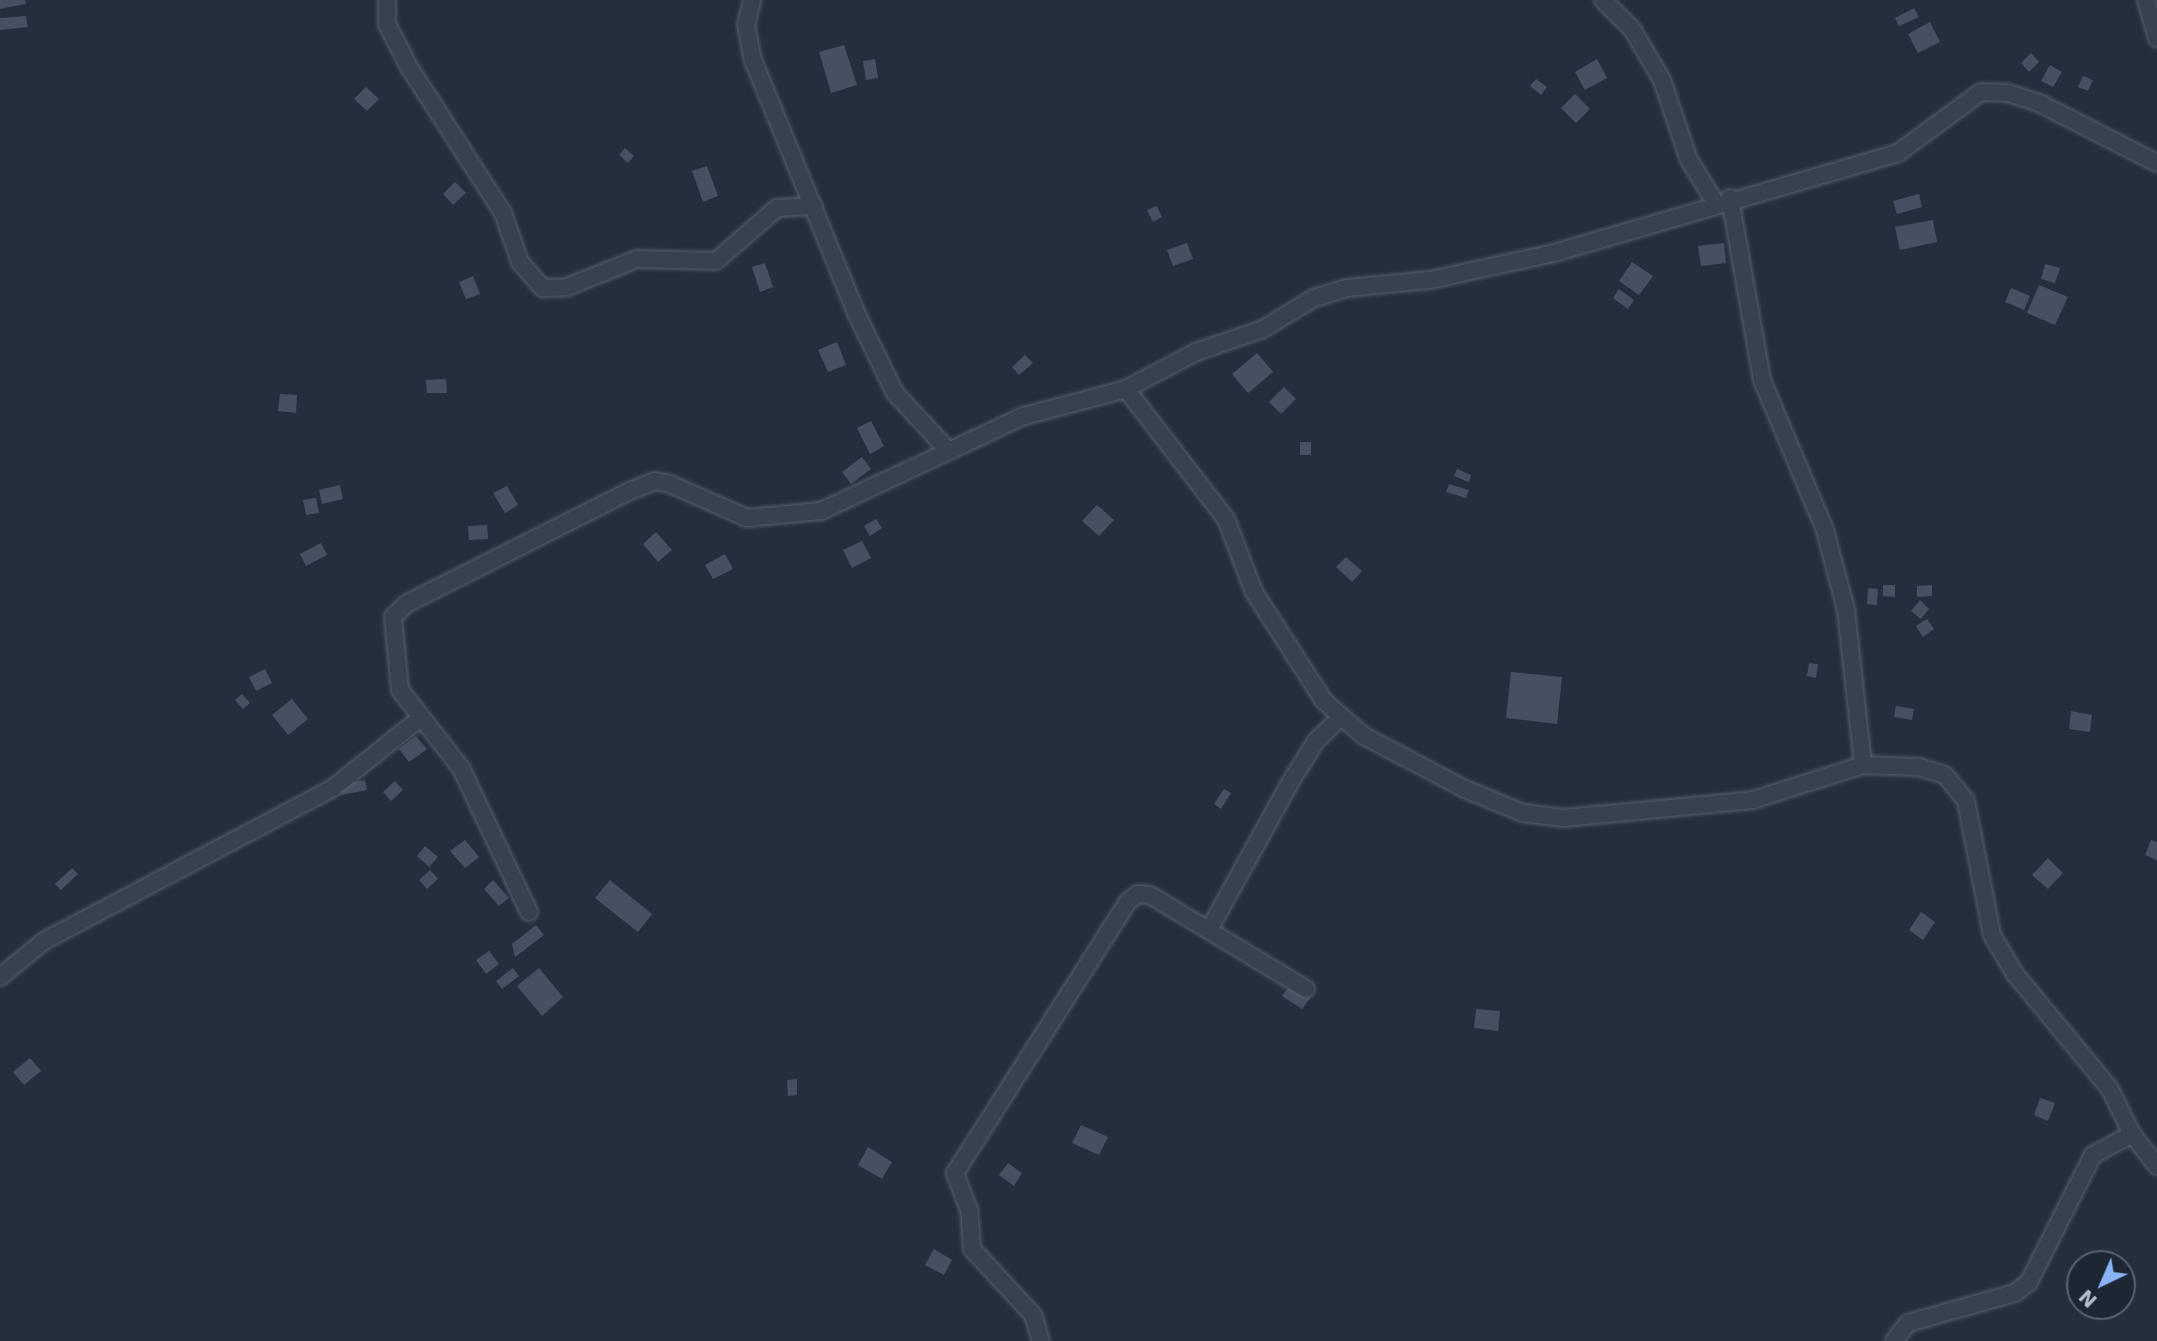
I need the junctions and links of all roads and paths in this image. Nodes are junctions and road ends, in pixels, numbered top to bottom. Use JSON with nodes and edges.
{"nodes":[{"id":1,"x":387,"y":0,"type":"edge"},
{"id":2,"x":752,"y":0,"type":"edge"},
{"id":3,"x":1603,"y":0,"type":"edge"},
{"id":4,"x":2146,"y":0,"type":"edge"},
{"id":5,"x":2157,"y":38,"type":"edge"},
{"id":6,"x":2157,"y":163,"type":"edge"},
{"id":7,"x":1723,"y":200,"type":"junction"},
{"id":8,"x":814,"y":206,"type":"junction"},
{"id":9,"x":1126,"y":389,"type":"junction"},
{"id":10,"x":946,"y":448,"type":"junction"},
{"id":11,"x":419,"y":719,"type":"junction"},
{"id":12,"x":1339,"y":719,"type":"junction"},
{"id":13,"x":1863,"y":765,"type":"junction"},
{"id":14,"x":530,"y":912,"type":"dead end"},
{"id":15,"x":1210,"y":928,"type":"junction"},
{"id":16,"x":0,"y":977,"type":"edge"},
{"id":17,"x":1306,"y":989,"type":"dead end"},
{"id":18,"x":2132,"y":1134,"type":"junction"},
{"id":19,"x":2157,"y":1166,"type":"edge"},
{"id":20,"x":1041,"y":1341,"type":"edge"},
{"id":21,"x":1894,"y":1341,"type":"edge"}],
"edges":[{"from":1,"to":8,"type":"street"},
{"from":2,"to":8,"type":"street"},
{"from":3,"to":7,"type":"street"},
{"from":4,"to":5,"type":"street"},
{"from":6,"to":7,"type":"street"},
{"from":7,"to":9,"type":"street"},
{"from":7,"to":13,"type":"street"},
{"from":8,"to":10,"type":"street"},
{"from":9,"to":10,"type":"street"},
{"from":9,"to":12,"type":"street"},
{"from":10,"to":11,"type":"street"},
{"from":11,"to":14,"type":"street"},
{"from":11,"to":16,"type":"street"},
{"from":12,"to":13,"type":"street"},
{"from":12,"to":15,"type":"street"},
{"from":13,"to":18,"type":"street"},
{"from":15,"to":17,"type":"street"},
{"from":15,"to":20,"type":"street"},
{"from":18,"to":19,"type":"street"},
{"from":18,"to":21,"type":"street"}]}
